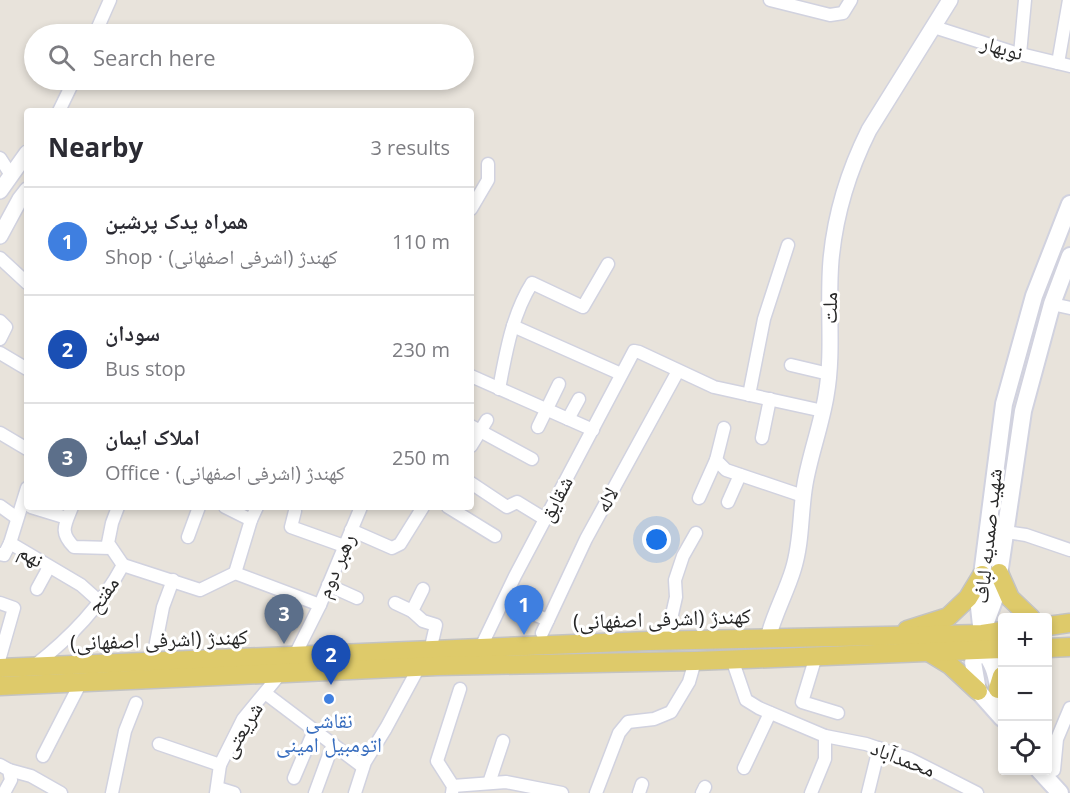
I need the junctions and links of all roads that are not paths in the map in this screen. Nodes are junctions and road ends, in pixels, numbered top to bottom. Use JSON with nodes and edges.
{"nodes":[{"id":1,"x":110,"y":0,"type":"edge"},
{"id":2,"x":770,"y":0,"type":"edge"},
{"id":3,"x":851,"y":0,"type":"edge"},
{"id":4,"x":950,"y":0,"type":"edge"},
{"id":5,"x":1025,"y":0,"type":"edge"},
{"id":6,"x":1069,"y":0,"type":"edge"},
{"id":7,"x":99,"y":24,"type":"edge"},
{"id":8,"x":934,"y":27,"type":"junction"},
{"id":9,"x":1020,"y":54,"type":"junction"},
{"id":10,"x":1064,"y":65,"type":"edge"},
{"id":11,"x":69,"y":90,"type":"edge"},
{"id":12,"x":60,"y":108,"type":"edge"},
{"id":13,"x":24,"y":157,"type":"edge"},
{"id":14,"x":0,"y":158,"type":"edge"},
{"id":15,"x":488,"y":164,"type":"dead end"},
{"id":16,"x":11,"y":175,"type":"junction"},
{"id":17,"x":0,"y":191,"type":"edge"},
{"id":18,"x":24,"y":193,"type":"edge"},
{"id":19,"x":474,"y":204,"type":"edge"},
{"id":20,"x":1070,"y":204,"type":"edge"},
{"id":21,"x":0,"y":236,"type":"edge"},
{"id":22,"x":788,"y":245,"type":"dead end"},
{"id":23,"x":1070,"y":256,"type":"edge"},
{"id":24,"x":0,"y":258,"type":"edge"},
{"id":25,"x":608,"y":264,"type":"dead end"},
{"id":26,"x":24,"y":280,"type":"edge"},
{"id":27,"x":1052,"y":304,"type":"junction"},
{"id":28,"x":1070,"y":308,"type":"edge"},
{"id":29,"x":0,"y":321,"type":"edge"},
{"id":30,"x":513,"y":326,"type":"junction"},
{"id":31,"x":0,"y":339,"type":"edge"},
{"id":32,"x":0,"y":353,"type":"edge"},
{"id":33,"x":791,"y":365,"type":"dead end"},
{"id":34,"x":24,"y":367,"type":"edge"},
{"id":35,"x":678,"y":370,"type":"junction"},
{"id":36,"x":621,"y":374,"type":"junction"},
{"id":37,"x":829,"y":374,"type":"junction"},
{"id":38,"x":474,"y":377,"type":"edge"},
{"id":39,"x":559,"y":384,"type":"dead end"},
{"id":40,"x":500,"y":389,"type":"junction"},
{"id":41,"x":749,"y":395,"type":"junction"},
{"id":42,"x":579,"y":399,"type":"dead end"},
{"id":43,"x":770,"y":399,"type":"junction"},
{"id":44,"x":546,"y":409,"type":"junction"},
{"id":45,"x":823,"y":411,"type":"junction"},
{"id":46,"x":568,"y":419,"type":"junction"},
{"id":47,"x":480,"y":426,"type":"edge"},
{"id":48,"x":538,"y":427,"type":"dead end"},
{"id":49,"x":724,"y":428,"type":"dead end"},
{"id":50,"x":593,"y":430,"type":"junction"},
{"id":51,"x":0,"y":434,"type":"edge"},
{"id":52,"x":762,"y":438,"type":"dead end"},
{"id":53,"x":24,"y":446,"type":"edge"},
{"id":54,"x":532,"y":459,"type":"dead end"},
{"id":55,"x":716,"y":460,"type":"junction"},
{"id":56,"x":740,"y":475,"type":"junction"},
{"id":57,"x":474,"y":485,"type":"edge"},
{"id":58,"x":803,"y":496,"type":"junction"},
{"id":59,"x":699,"y":498,"type":"dead end"},
{"id":60,"x":992,"y":498,"type":"junction"},
{"id":61,"x":1011,"y":499,"type":"junction"},
{"id":62,"x":728,"y":502,"type":"dead end"},
{"id":63,"x":0,"y":506,"type":"edge"},
{"id":64,"x":24,"y":510,"type":"edge"},
{"id":65,"x":52,"y":510,"type":"edge"},
{"id":66,"x":117,"y":510,"type":"edge"},
{"id":67,"x":198,"y":510,"type":"edge"},
{"id":68,"x":231,"y":510,"type":"edge"},
{"id":69,"x":256,"y":510,"type":"edge"},
{"id":70,"x":360,"y":510,"type":"edge"},
{"id":71,"x":421,"y":510,"type":"edge"},
{"id":72,"x":453,"y":510,"type":"edge"},
{"id":73,"x":295,"y":511,"type":"dead end"},
{"id":74,"x":70,"y":513,"type":"edge"},
{"id":75,"x":17,"y":518,"type":"junction"},
{"id":76,"x":545,"y":519,"type":"junction"},
{"id":77,"x":251,"y":520,"type":"junction"},
{"id":78,"x":351,"y":530,"type":"junction"},
{"id":79,"x":1006,"y":532,"type":"junction"},
{"id":80,"x":696,"y":533,"type":"dead end"},
{"id":81,"x":495,"y":536,"type":"dead end"},
{"id":82,"x":188,"y":537,"type":"dead end"},
{"id":83,"x":10,"y":543,"type":"junction"},
{"id":84,"x":344,"y":546,"type":"junction"},
{"id":85,"x":111,"y":548,"type":"junction"},
{"id":86,"x":1070,"y":550,"type":"edge"},
{"id":87,"x":0,"y":554,"type":"edge"},
{"id":88,"x":123,"y":565,"type":"junction"},
{"id":89,"x":49,"y":567,"type":"junction"},
{"id":90,"x":235,"y":573,"type":"junction"},
{"id":91,"x":990,"y":574,"type":"junction"},
{"id":92,"x":172,"y":580,"type":"junction"},
{"id":93,"x":328,"y":585,"type":"junction"},
{"id":94,"x":37,"y":589,"type":"dead end"},
{"id":95,"x":423,"y":590,"type":"dead end"},
{"id":96,"x":357,"y":597,"type":"dead end"},
{"id":97,"x":100,"y":602,"type":"junction"},
{"id":98,"x":0,"y":603,"type":"edge"},
{"id":99,"x":395,"y":603,"type":"dead end"},
{"id":100,"x":320,"y":605,"type":"junction"},
{"id":101,"x":412,"y":611,"type":"junction"},
{"id":102,"x":1026,"y":613,"type":"edge"},
{"id":103,"x":533,"y":614,"type":"dead end"},
{"id":104,"x":548,"y":620,"type":"junction"},
{"id":105,"x":1070,"y":622,"type":"edge"},
{"id":106,"x":1052,"y":624,"type":"edge"},
{"id":107,"x":542,"y":633,"type":"dead end"},
{"id":108,"x":998,"y":633,"type":"edge"},
{"id":109,"x":889,"y":636,"type":"junction"},
{"id":110,"x":768,"y":638,"type":"junction"},
{"id":111,"x":666,"y":641,"type":"junction"},
{"id":112,"x":982,"y":642,"type":"junction"},
{"id":113,"x":480,"y":648,"type":"junction"},
{"id":114,"x":998,"y":648,"type":"edge"},
{"id":115,"x":1052,"y":648,"type":"edge"},
{"id":116,"x":1070,"y":648,"type":"edge"},
{"id":117,"x":430,"y":651,"type":"junction"},
{"id":118,"x":927,"y":651,"type":"junction"},
{"id":119,"x":816,"y":656,"type":"junction"},
{"id":120,"x":0,"y":657,"type":"edge"},
{"id":121,"x":294,"y":657,"type":"junction"},
{"id":122,"x":732,"y":659,"type":"junction"},
{"id":123,"x":695,"y":661,"type":"junction"},
{"id":124,"x":152,"y":663,"type":"junction"},
{"id":125,"x":33,"y":667,"type":"junction"},
{"id":126,"x":419,"y":667,"type":"junction"},
{"id":127,"x":0,"y":668,"type":"edge"},
{"id":128,"x":281,"y":673,"type":"junction"},
{"id":129,"x":998,"y":680,"type":"edge"},
{"id":130,"x":81,"y":682,"type":"junction"},
{"id":131,"x":0,"y":686,"type":"edge"},
{"id":132,"x":460,"y":689,"type":"dead end"},
{"id":133,"x":978,"y":692,"type":"junction"},
{"id":134,"x":265,"y":693,"type":"junction"},
{"id":135,"x":136,"y":703,"type":"dead end"},
{"id":136,"x":1070,"y":708,"type":"edge"},
{"id":137,"x":770,"y":713,"type":"junction"},
{"id":138,"x":838,"y":714,"type":"dead end"},
{"id":139,"x":998,"y":714,"type":"edge"},
{"id":140,"x":314,"y":730,"type":"junction"},
{"id":141,"x":825,"y":736,"type":"junction"},
{"id":142,"x":503,"y":741,"type":"dead end"},
{"id":143,"x":159,"y":744,"type":"dead end"},
{"id":144,"x":333,"y":744,"type":"junction"},
{"id":145,"x":879,"y":748,"type":"junction"},
{"id":146,"x":1052,"y":754,"type":"edge"},
{"id":147,"x":43,"y":756,"type":"dead end"},
{"id":148,"x":220,"y":765,"type":"junction"},
{"id":149,"x":363,"y":767,"type":"junction"},
{"id":150,"x":4,"y":768,"type":"edge"},
{"id":151,"x":744,"y":768,"type":"dead end"},
{"id":152,"x":1049,"y":775,"type":"edge"},
{"id":153,"x":294,"y":778,"type":"dead end"},
{"id":154,"x":489,"y":783,"type":"junction"},
{"id":155,"x":955,"y":788,"type":"edge"},
{"id":156,"x":470,"y":789,"type":"edge"},
{"id":157,"x":452,"y":790,"type":"edge"},
{"id":158,"x":217,"y":791,"type":"edge"},
{"id":159,"x":544,"y":792,"type":"edge"},
{"id":160,"x":4,"y":793,"type":"edge"},
{"id":161,"x":61,"y":793,"type":"edge"},
{"id":162,"x":112,"y":793,"type":"edge"},
{"id":163,"x":234,"y":793,"type":"edge"},
{"id":164,"x":315,"y":793,"type":"edge"},
{"id":165,"x":355,"y":793,"type":"edge"},
{"id":166,"x":562,"y":793,"type":"edge"},
{"id":167,"x":596,"y":793,"type":"edge"},
{"id":168,"x":811,"y":793,"type":"edge"},
{"id":169,"x":868,"y":793,"type":"edge"},
{"id":170,"x":977,"y":793,"type":"edge"},
{"id":171,"x":1060,"y":793,"type":"edge"}],
"edges":[{"from":1,"to":7,"type":"street"},
{"from":2,"to":3,"type":"street"},
{"from":4,"to":8,"type":"street","name":"ملت"},
{"from":5,"to":9,"type":"street"},
{"from":6,"to":10,"type":"street"},
{"from":8,"to":9,"type":"street","name":"نوبهار"},
{"from":8,"to":37,"type":"street","name":"ملت"},
{"from":9,"to":10,"type":"street","name":"نوبهار"},
{"from":11,"to":12,"type":"street"},
{"from":13,"to":16,"type":"street"},
{"from":14,"to":16,"type":"street"},
{"from":15,"to":19,"type":"street"},
{"from":16,"to":17,"type":"street"},
{"from":18,"to":21,"type":"street"},
{"from":20,"to":60,"type":"main road","name":"شهید صمدیه لباف"},
{"from":22,"to":41,"type":"street"},
{"from":23,"to":27,"type":"main road","name":"شهید صمدیه لباف"},
{"from":24,"to":26,"type":"street"},
{"from":25,"to":30,"type":"street"},
{"from":27,"to":28,"type":"street"},
{"from":27,"to":61,"type":"main road","name":"شهید صمدیه لباف"},
{"from":29,"to":31,"type":"street"},
{"from":30,"to":36,"type":"street"},
{"from":30,"to":40,"type":"street"},
{"from":32,"to":34,"type":"street"},
{"from":33,"to":37,"type":"street"},
{"from":35,"to":36,"type":"street","name":"شقایق"},
{"from":35,"to":41,"type":"street"},
{"from":35,"to":104,"type":"street","name":"لاله"},
{"from":36,"to":50,"type":"street","name":"شقایق"},
{"from":37,"to":45,"type":"street","name":"ملت"},
{"from":38,"to":40,"type":"street"},
{"from":39,"to":44,"type":"street"},
{"from":40,"to":44,"type":"street"},
{"from":41,"to":43,"type":"street"},
{"from":42,"to":46,"type":"street"},
{"from":43,"to":45,"type":"street"},
{"from":43,"to":52,"type":"street"},
{"from":44,"to":46,"type":"street"},
{"from":44,"to":48,"type":"street"},
{"from":45,"to":58,"type":"street","name":"ملت"},
{"from":46,"to":50,"type":"street"},
{"from":47,"to":54,"type":"street"},
{"from":49,"to":55,"type":"street"},
{"from":50,"to":76,"type":"street","name":"شقایق"},
{"from":51,"to":53,"type":"street"},
{"from":55,"to":56,"type":"street"},
{"from":55,"to":59,"type":"street"},
{"from":56,"to":58,"type":"street"},
{"from":56,"to":62,"type":"street"},
{"from":57,"to":76,"type":"street"},
{"from":58,"to":110,"type":"street","name":"ملت"},
{"from":60,"to":61,"type":"main road"},
{"from":60,"to":91,"type":"main road","name":"شهید صمدیه لباف"},
{"from":61,"to":79,"type":"main road","name":"شهید صمدیه لباف"},
{"from":63,"to":75,"type":"street"},
{"from":64,"to":75,"type":"street","name":"نهم"},
{"from":65,"to":74,"type":"street"},
{"from":66,"to":85,"type":"street","name":"مفتح"},
{"from":67,"to":82,"type":"street"},
{"from":68,"to":77,"type":"street"},
{"from":69,"to":77,"type":"street"},
{"from":70,"to":78,"type":"street","name":"رهبر دوم"},
{"from":71,"to":78,"type":"street"},
{"from":72,"to":81,"type":"street"},
{"from":73,"to":84,"type":"street"},
{"from":74,"to":85,"type":"street"},
{"from":75,"to":83,"type":"street","name":"نهم"},
{"from":76,"to":113,"type":"street","name":"شقایق"},
{"from":77,"to":90,"type":"street"},
{"from":78,"to":84,"type":"street","name":"رهبر دوم"},
{"from":79,"to":86,"type":"street"},
{"from":79,"to":91,"type":"main road","name":"شهید صمدیه لباف"},
{"from":80,"to":111,"type":"street"},
{"from":83,"to":87,"type":"street"},
{"from":83,"to":89,"type":"street","name":"نهم"},
{"from":84,"to":93,"type":"street","name":"رهبر دوم"},
{"from":85,"to":88,"type":"street","name":"مفتح"},
{"from":88,"to":92,"type":"street"},
{"from":88,"to":97,"type":"street","name":"مفتح"},
{"from":89,"to":94,"type":"street"},
{"from":89,"to":97,"type":"street","name":"نهم"},
{"from":90,"to":92,"type":"street"},
{"from":90,"to":100,"type":"street"},
{"from":91,"to":102,"type":"main road"},
{"from":91,"to":109,"type":"main road"},
{"from":91,"to":112,"type":"main road","name":"شهید صمدیه لباف"},
{"from":92,"to":124,"type":"street"},
{"from":93,"to":96,"type":"street"},
{"from":93,"to":100,"type":"street","name":"رهبر دوم"},
{"from":95,"to":101,"type":"street"},
{"from":97,"to":125,"type":"street","name":"مفتح"},
{"from":98,"to":120,"type":"street"},
{"from":99,"to":101,"type":"street"},
{"from":100,"to":121,"type":"street","name":"رهبر دوم"},
{"from":101,"to":117,"type":"street"},
{"from":103,"to":104,"type":"street"},
{"from":104,"to":107,"type":"street","name":"لاله"},
{"from":105,"to":106,"type":"main road"},
{"from":108,"to":112,"type":"main road","name":"کهندژ (اشرفی اصفهانی)"},
{"from":109,"to":110,"type":"main road","name":"کهندژ (اشرفی اصفهانی)"},
{"from":109,"to":112,"type":"main road","name":"کهندژ (اشرفی اصفهانی)"},
{"from":110,"to":111,"type":"main road","name":"کهندژ (اشرفی اصفهانی)"},
{"from":111,"to":113,"type":"main road","name":"کهندژ (اشرفی اصفهانی)"},
{"from":112,"to":114,"type":"main road","name":"کهندژ (اشرفی اصفهانی)"},
{"from":112,"to":118,"type":"main road","name":"کهندژ (اشرفی اصفهانی)"},
{"from":112,"to":129,"type":"main road"},
{"from":112,"to":133,"type":"main road","name":"شهید صمدیه لباف"},
{"from":113,"to":117,"type":"main road","name":"کهندژ (اشرفی اصفهانی)"},
{"from":115,"to":116,"type":"main road"},
{"from":117,"to":121,"type":"main road","name":"کهندژ (اشرفی اصفهانی)"},
{"from":118,"to":119,"type":"main road","name":"کهندژ (اشرفی اصفهانی)"},
{"from":118,"to":133,"type":"main road"},
{"from":119,"to":122,"type":"main road","name":"کهندژ (اشرفی اصفهانی)"},
{"from":119,"to":138,"type":"street"},
{"from":121,"to":124,"type":"main road","name":"کهندژ (اشرفی اصفهانی)"},
{"from":122,"to":123,"type":"main road","name":"کهندژ (اشرفی اصفهانی)"},
{"from":122,"to":137,"type":"street","name":"محمدآباد"},
{"from":123,"to":126,"type":"main road","name":"کهندژ (اشرفی اصفهانی)"},
{"from":123,"to":167,"type":"street"},
{"from":124,"to":125,"type":"main road","name":"کهندژ (اشرفی اصفهانی)"},
{"from":125,"to":127,"type":"main road","name":"کهندژ (اشرفی اصفهانی)"},
{"from":126,"to":128,"type":"main road","name":"کهندژ (اشرفی اصفهانی)"},
{"from":126,"to":149,"type":"street"},
{"from":128,"to":130,"type":"main road","name":"کهندژ (اشرفی اصفهانی)"},
{"from":128,"to":134,"type":"street","name":"شریعتی"},
{"from":130,"to":131,"type":"main road","name":"کهندژ (اشرفی اصفهانی)"},
{"from":130,"to":147,"type":"street"},
{"from":132,"to":157,"type":"street"},
{"from":133,"to":139,"type":"main road"},
{"from":134,"to":140,"type":"street"},
{"from":134,"to":148,"type":"street","name":"شریعتی"},
{"from":135,"to":162,"type":"street"},
{"from":136,"to":146,"type":"street"},
{"from":137,"to":141,"type":"street","name":"محمدآباد"},
{"from":137,"to":151,"type":"street"},
{"from":140,"to":144,"type":"street"},
{"from":140,"to":153,"type":"street"},
{"from":141,"to":145,"type":"street","name":"محمدآباد"},
{"from":141,"to":168,"type":"street"},
{"from":142,"to":154,"type":"street"},
{"from":143,"to":148,"type":"street"},
{"from":144,"to":149,"type":"street"},
{"from":144,"to":164,"type":"street"},
{"from":145,"to":155,"type":"street","name":"محمدآباد"},
{"from":145,"to":169,"type":"street"},
{"from":148,"to":158,"type":"street","name":"شریعتی"},
{"from":149,"to":165,"type":"street"},
{"from":150,"to":160,"type":"street"},
{"from":150,"to":161,"type":"street"},
{"from":152,"to":171,"type":"main road"},
{"from":154,"to":156,"type":"street"},
{"from":154,"to":159,"type":"street"},
{"from":155,"to":170,"type":"street","name":"محمدآباد"},
{"from":156,"to":157,"type":"street"},
{"from":158,"to":163,"type":"street"},
{"from":159,"to":166,"type":"street"}]}
